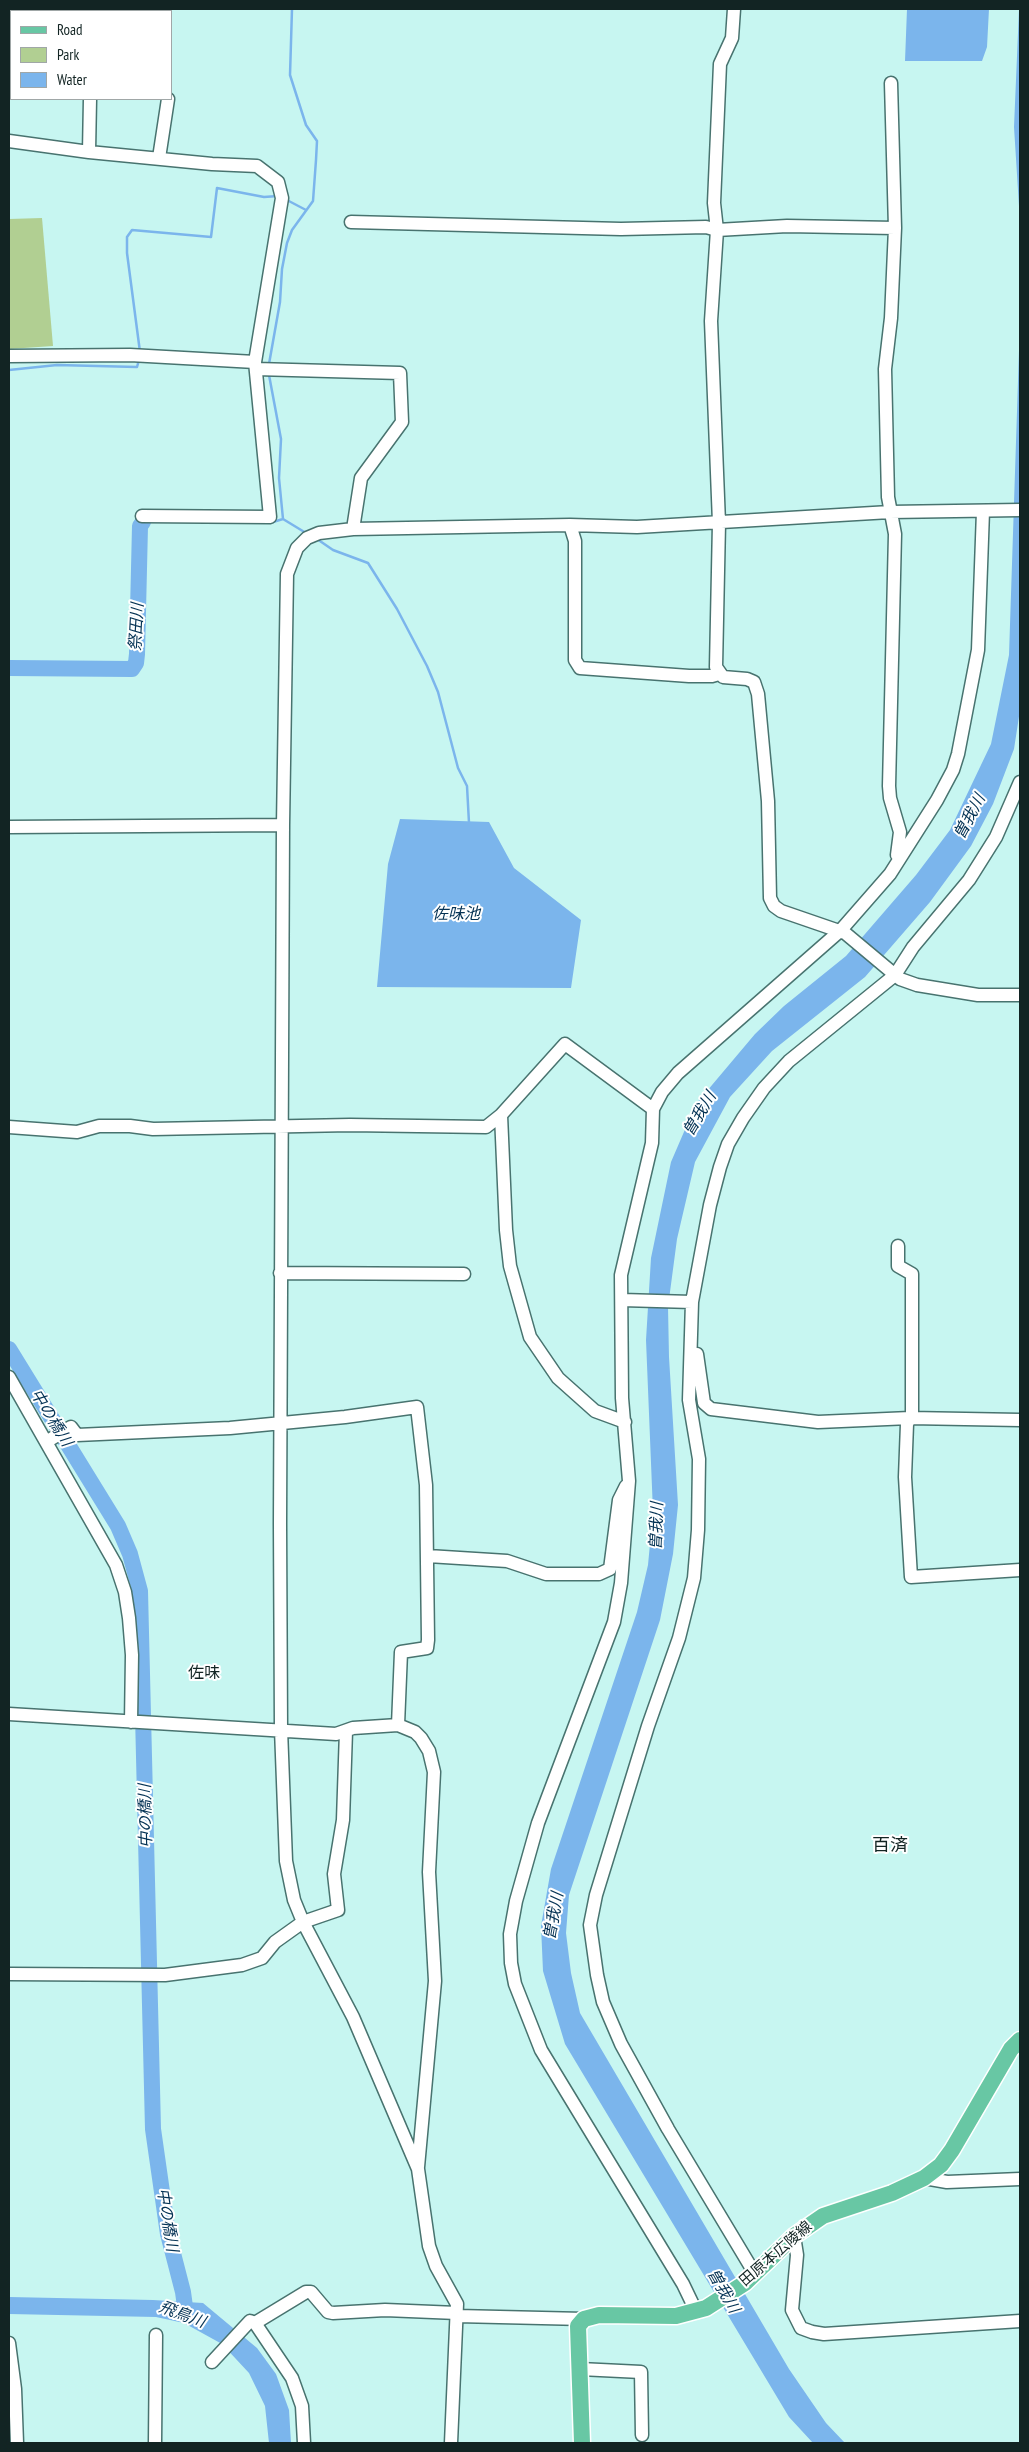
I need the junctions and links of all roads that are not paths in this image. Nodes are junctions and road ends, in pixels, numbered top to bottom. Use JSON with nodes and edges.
{"nodes":[{"id":1,"x":734,"y":9,"type":"edge"},
{"id":2,"x":891,"y":83,"type":"dead end"},
{"id":3,"x":90,"y":100,"type":"edge"},
{"id":4,"x":168,"y":100,"type":"edge"},
{"id":5,"x":9,"y":141,"type":"edge"},
{"id":6,"x":89,"y":152,"type":"junction"},
{"id":7,"x":160,"y":158,"type":"junction"},
{"id":8,"x":351,"y":222,"type":"dead end"},
{"id":9,"x":895,"y":228,"type":"junction"},
{"id":10,"x":717,"y":230,"type":"junction"},
{"id":11,"x":9,"y":356,"type":"edge"},
{"id":12,"x":255,"y":366,"type":"junction"},
{"id":13,"x":988,"y":510,"type":"junction"},
{"id":14,"x":1020,"y":510,"type":"edge"},
{"id":15,"x":890,"y":512,"type":"junction"},
{"id":16,"x":142,"y":516,"type":"dead end"},
{"id":17,"x":719,"y":523,"type":"junction"},
{"id":18,"x":570,"y":525,"type":"junction"},
{"id":19,"x":353,"y":529,"type":"junction"},
{"id":20,"x":719,"y":674,"type":"junction"},
{"id":21,"x":1020,"y":782,"type":"edge"},
{"id":22,"x":283,"y":825,"type":"junction"},
{"id":23,"x":9,"y":827,"type":"edge"},
{"id":24,"x":890,"y":874,"type":"junction"},
{"id":25,"x":843,"y":931,"type":"junction"},
{"id":26,"x":891,"y":972,"type":"junction"},
{"id":27,"x":1020,"y":995,"type":"edge"},
{"id":28,"x":653,"y":1109,"type":"junction"},
{"id":29,"x":500,"y":1115,"type":"junction"},
{"id":30,"x":9,"y":1127,"type":"edge"},
{"id":31,"x":281,"y":1127,"type":"junction"},
{"id":32,"x":898,"y":1246,"type":"dead end"},
{"id":33,"x":280,"y":1273,"type":"junction"},
{"id":34,"x":464,"y":1274,"type":"dead end"},
{"id":35,"x":625,"y":1300,"type":"junction"},
{"id":36,"x":688,"y":1301,"type":"junction"},
{"id":37,"x":692,"y":1324,"type":"junction"},
{"id":38,"x":9,"y":1376,"type":"edge"},
{"id":39,"x":910,"y":1418,"type":"junction"},
{"id":40,"x":1020,"y":1420,"type":"edge"},
{"id":41,"x":280,"y":1422,"type":"junction"},
{"id":42,"x":625,"y":1422,"type":"junction"},
{"id":43,"x":47,"y":1441,"type":"junction"},
{"id":44,"x":629,"y":1481,"type":"junction"},
{"id":45,"x":428,"y":1556,"type":"junction"},
{"id":46,"x":1020,"y":1570,"type":"edge"},
{"id":47,"x":9,"y":1714,"type":"edge"},
{"id":48,"x":131,"y":1722,"type":"junction"},
{"id":49,"x":398,"y":1725,"type":"junction"},
{"id":50,"x":281,"y":1729,"type":"junction"},
{"id":51,"x":346,"y":1731,"type":"junction"},
{"id":52,"x":303,"y":1922,"type":"junction"},
{"id":53,"x":9,"y":1974,"type":"edge"},
{"id":54,"x":1020,"y":2040,"type":"edge"},
{"id":55,"x":418,"y":2169,"type":"junction"},
{"id":56,"x":924,"y":2178,"type":"junction"},
{"id":57,"x":1020,"y":2179,"type":"edge"},
{"id":58,"x":794,"y":2236,"type":"junction"},
{"id":59,"x":750,"y":2278,"type":"junction"},
{"id":60,"x":701,"y":2309,"type":"junction"},
{"id":61,"x":457,"y":2314,"type":"junction"},
{"id":62,"x":584,"y":2319,"type":"junction"},
{"id":63,"x":1020,"y":2321,"type":"edge"},
{"id":64,"x":251,"y":2323,"type":"junction"},
{"id":65,"x":156,"y":2335,"type":"dead end"},
{"id":66,"x":9,"y":2343,"type":"edge"},
{"id":67,"x":214,"y":2360,"type":"dead end"},
{"id":68,"x":580,"y":2369,"type":"junction"},
{"id":69,"x":642,"y":2435,"type":"dead end"},
{"id":70,"x":17,"y":2443,"type":"edge"},
{"id":71,"x":155,"y":2443,"type":"edge"},
{"id":72,"x":304,"y":2443,"type":"edge"},
{"id":73,"x":451,"y":2443,"type":"edge"},
{"id":74,"x":582,"y":2443,"type":"edge"}],
"edges":[{"from":1,"to":10,"type":"street"},
{"from":2,"to":9,"type":"street"},
{"from":3,"to":6,"type":"street"},
{"from":4,"to":7,"type":"street"},
{"from":5,"to":6,"type":"street"},
{"from":6,"to":7,"type":"street"},
{"from":7,"to":12,"type":"street"},
{"from":8,"to":10,"type":"street"},
{"from":9,"to":10,"type":"street"},
{"from":9,"to":15,"type":"street"},
{"from":10,"to":17,"type":"street"},
{"from":11,"to":12,"type":"street"},
{"from":12,"to":16,"type":"street"},
{"from":12,"to":19,"type":"street"},
{"from":13,"to":14,"type":"street"},
{"from":13,"to":15,"type":"street"},
{"from":13,"to":24,"type":"street"},
{"from":15,"to":17,"type":"street"},
{"from":15,"to":24,"type":"street"},
{"from":17,"to":18,"type":"street"},
{"from":17,"to":20,"type":"street"},
{"from":18,"to":19,"type":"street"},
{"from":18,"to":20,"type":"street"},
{"from":19,"to":22,"type":"street"},
{"from":20,"to":25,"type":"street"},
{"from":21,"to":26,"type":"street"},
{"from":22,"to":23,"type":"street"},
{"from":22,"to":31,"type":"street"},
{"from":24,"to":25,"type":"street"},
{"from":25,"to":26,"type":"street"},
{"from":25,"to":28,"type":"street"},
{"from":26,"to":27,"type":"street"},
{"from":26,"to":36,"type":"street"},
{"from":28,"to":29,"type":"street"},
{"from":28,"to":35,"type":"street"},
{"from":29,"to":31,"type":"street"},
{"from":29,"to":42,"type":"street"},
{"from":30,"to":31,"type":"street"},
{"from":31,"to":33,"type":"street"},
{"from":32,"to":39,"type":"street"},
{"from":33,"to":34,"type":"street"},
{"from":33,"to":41,"type":"street"},
{"from":35,"to":36,"type":"street"},
{"from":35,"to":42,"type":"street"},
{"from":36,"to":37,"type":"street"},
{"from":37,"to":39,"type":"street"},
{"from":37,"to":59,"type":"street"},
{"from":38,"to":43,"type":"street"},
{"from":39,"to":40,"type":"street"},
{"from":39,"to":46,"type":"street"},
{"from":41,"to":43,"type":"street"},
{"from":41,"to":45,"type":"street"},
{"from":41,"to":50,"type":"street"},
{"from":42,"to":44,"type":"street"},
{"from":43,"to":48,"type":"street"},
{"from":44,"to":45,"type":"street"},
{"from":44,"to":60,"type":"street"},
{"from":45,"to":49,"type":"street"},
{"from":47,"to":48,"type":"street"},
{"from":48,"to":50,"type":"street"},
{"from":49,"to":51,"type":"street"},
{"from":49,"to":55,"type":"street"},
{"from":50,"to":51,"type":"street"},
{"from":50,"to":52,"type":"street"},
{"from":51,"to":52,"type":"street"},
{"from":52,"to":53,"type":"street"},
{"from":52,"to":55,"type":"street"},
{"from":54,"to":56,"type":"main road","name":"田原本広陵線"},
{"from":55,"to":61,"type":"street"},
{"from":56,"to":57,"type":"street"},
{"from":56,"to":58,"type":"main road","name":"田原本広陵線"},
{"from":58,"to":59,"type":"main road","name":"田原本広陵線"},
{"from":58,"to":63,"type":"street"},
{"from":59,"to":60,"type":"main road","name":"田原本広陵線"},
{"from":60,"to":62,"type":"main road","name":"田原本広陵線"},
{"from":61,"to":62,"type":"street"},
{"from":61,"to":64,"type":"street"},
{"from":61,"to":73,"type":"street"},
{"from":62,"to":68,"type":"main road"},
{"from":64,"to":67,"type":"street"},
{"from":64,"to":72,"type":"street"},
{"from":65,"to":71,"type":"street"},
{"from":66,"to":70,"type":"street"},
{"from":68,"to":69,"type":"street"},
{"from":68,"to":74,"type":"main road"}]}
